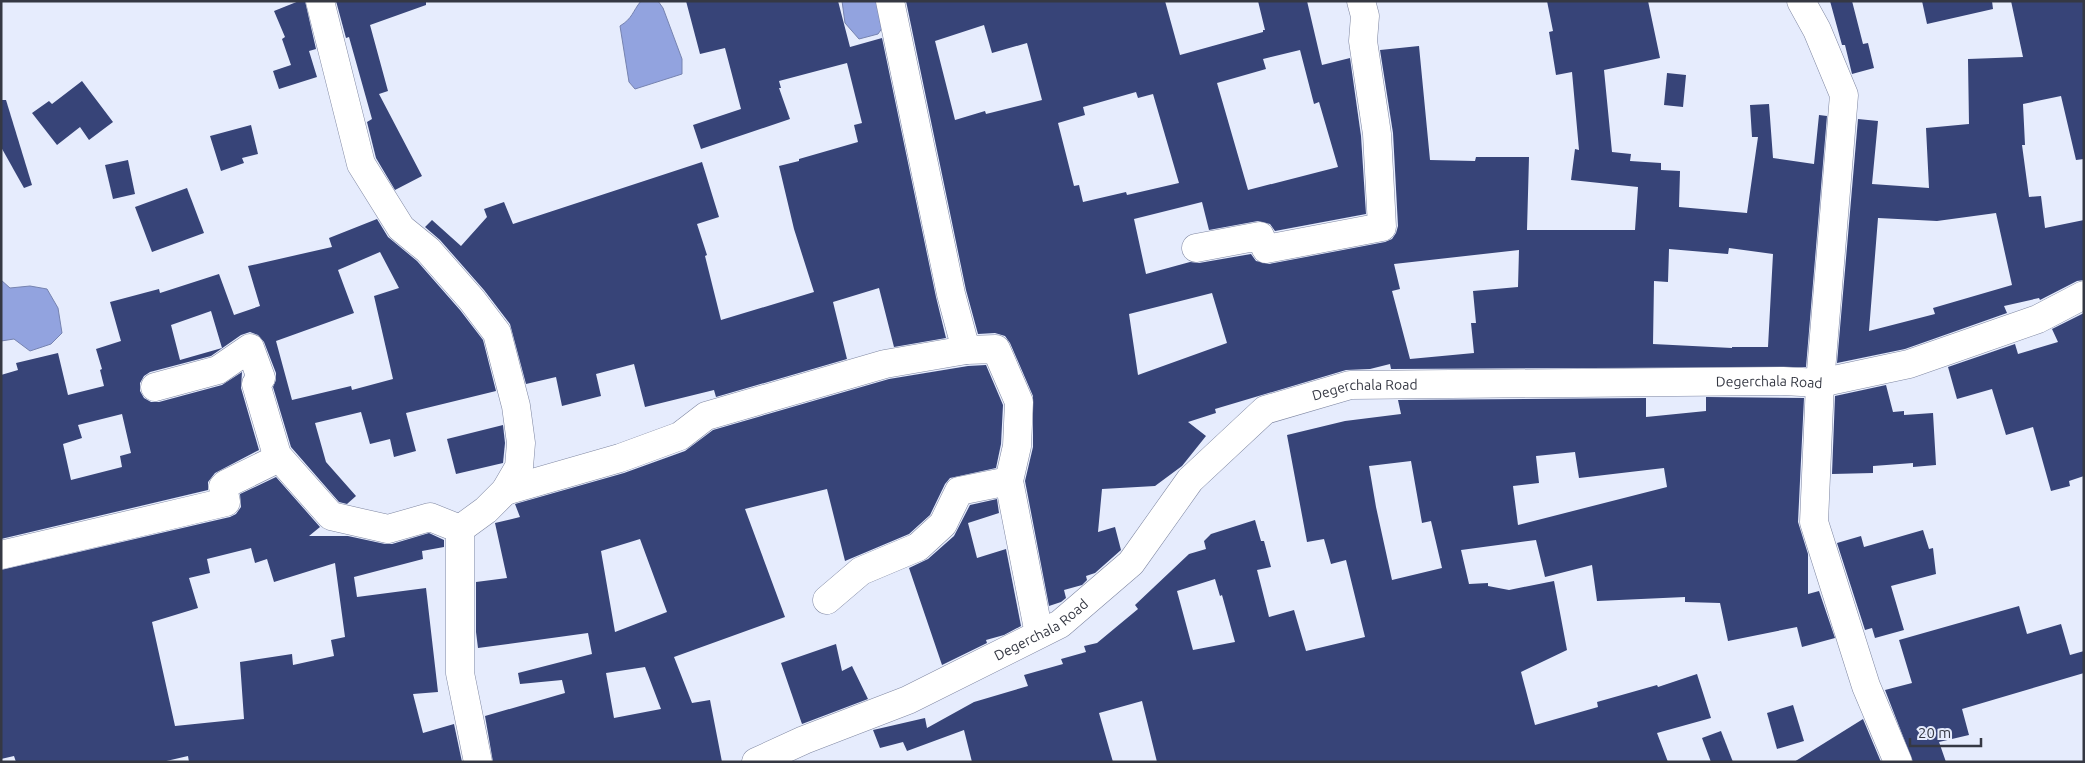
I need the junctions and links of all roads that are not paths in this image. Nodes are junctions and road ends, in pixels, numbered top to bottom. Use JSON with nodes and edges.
{"nodes":[{"id":1,"x":320,"y":1,"type":"edge"},
{"id":2,"x":890,"y":1,"type":"edge"},
{"id":3,"x":1361,"y":1,"type":"edge"},
{"id":4,"x":1802,"y":1,"type":"edge"},
{"id":5,"x":1196,"y":248,"type":"dead end"},
{"id":6,"x":2084,"y":295,"type":"edge"},
{"id":7,"x":966,"y":350,"type":"junction"},
{"id":8,"x":1820,"y":383,"type":"junction"},
{"id":9,"x":155,"y":388,"type":"dead end"},
{"id":10,"x":279,"y":458,"type":"junction"},
{"id":11,"x":1009,"y":480,"type":"junction"},
{"id":12,"x":505,"y":491,"type":"junction"},
{"id":13,"x":460,"y":529,"type":"junction"},
{"id":14,"x":1,"y":555,"type":"edge"},
{"id":15,"x":827,"y":600,"type":"dead end"},
{"id":16,"x":1038,"y":634,"type":"junction"},
{"id":17,"x":478,"y":762,"type":"edge"},
{"id":18,"x":756,"y":762,"type":"edge"},
{"id":19,"x":1898,"y":762,"type":"edge"}],
"edges":[{"from":1,"to":12,"type":"street"},
{"from":2,"to":7,"type":"street"},
{"from":3,"to":5,"type":"street"},
{"from":4,"to":8,"type":"street"},
{"from":6,"to":8,"type":"street","name":"Degerchala Road"},
{"from":7,"to":11,"type":"street"},
{"from":7,"to":12,"type":"street"},
{"from":8,"to":16,"type":"street","name":"Degerchala Road"},
{"from":8,"to":19,"type":"street"},
{"from":9,"to":10,"type":"street"},
{"from":10,"to":13,"type":"street"},
{"from":10,"to":14,"type":"street"},
{"from":11,"to":15,"type":"street"},
{"from":11,"to":16,"type":"street"},
{"from":12,"to":13,"type":"street"},
{"from":13,"to":17,"type":"street"},
{"from":16,"to":18,"type":"street","name":"Degerchala Road"}]}
